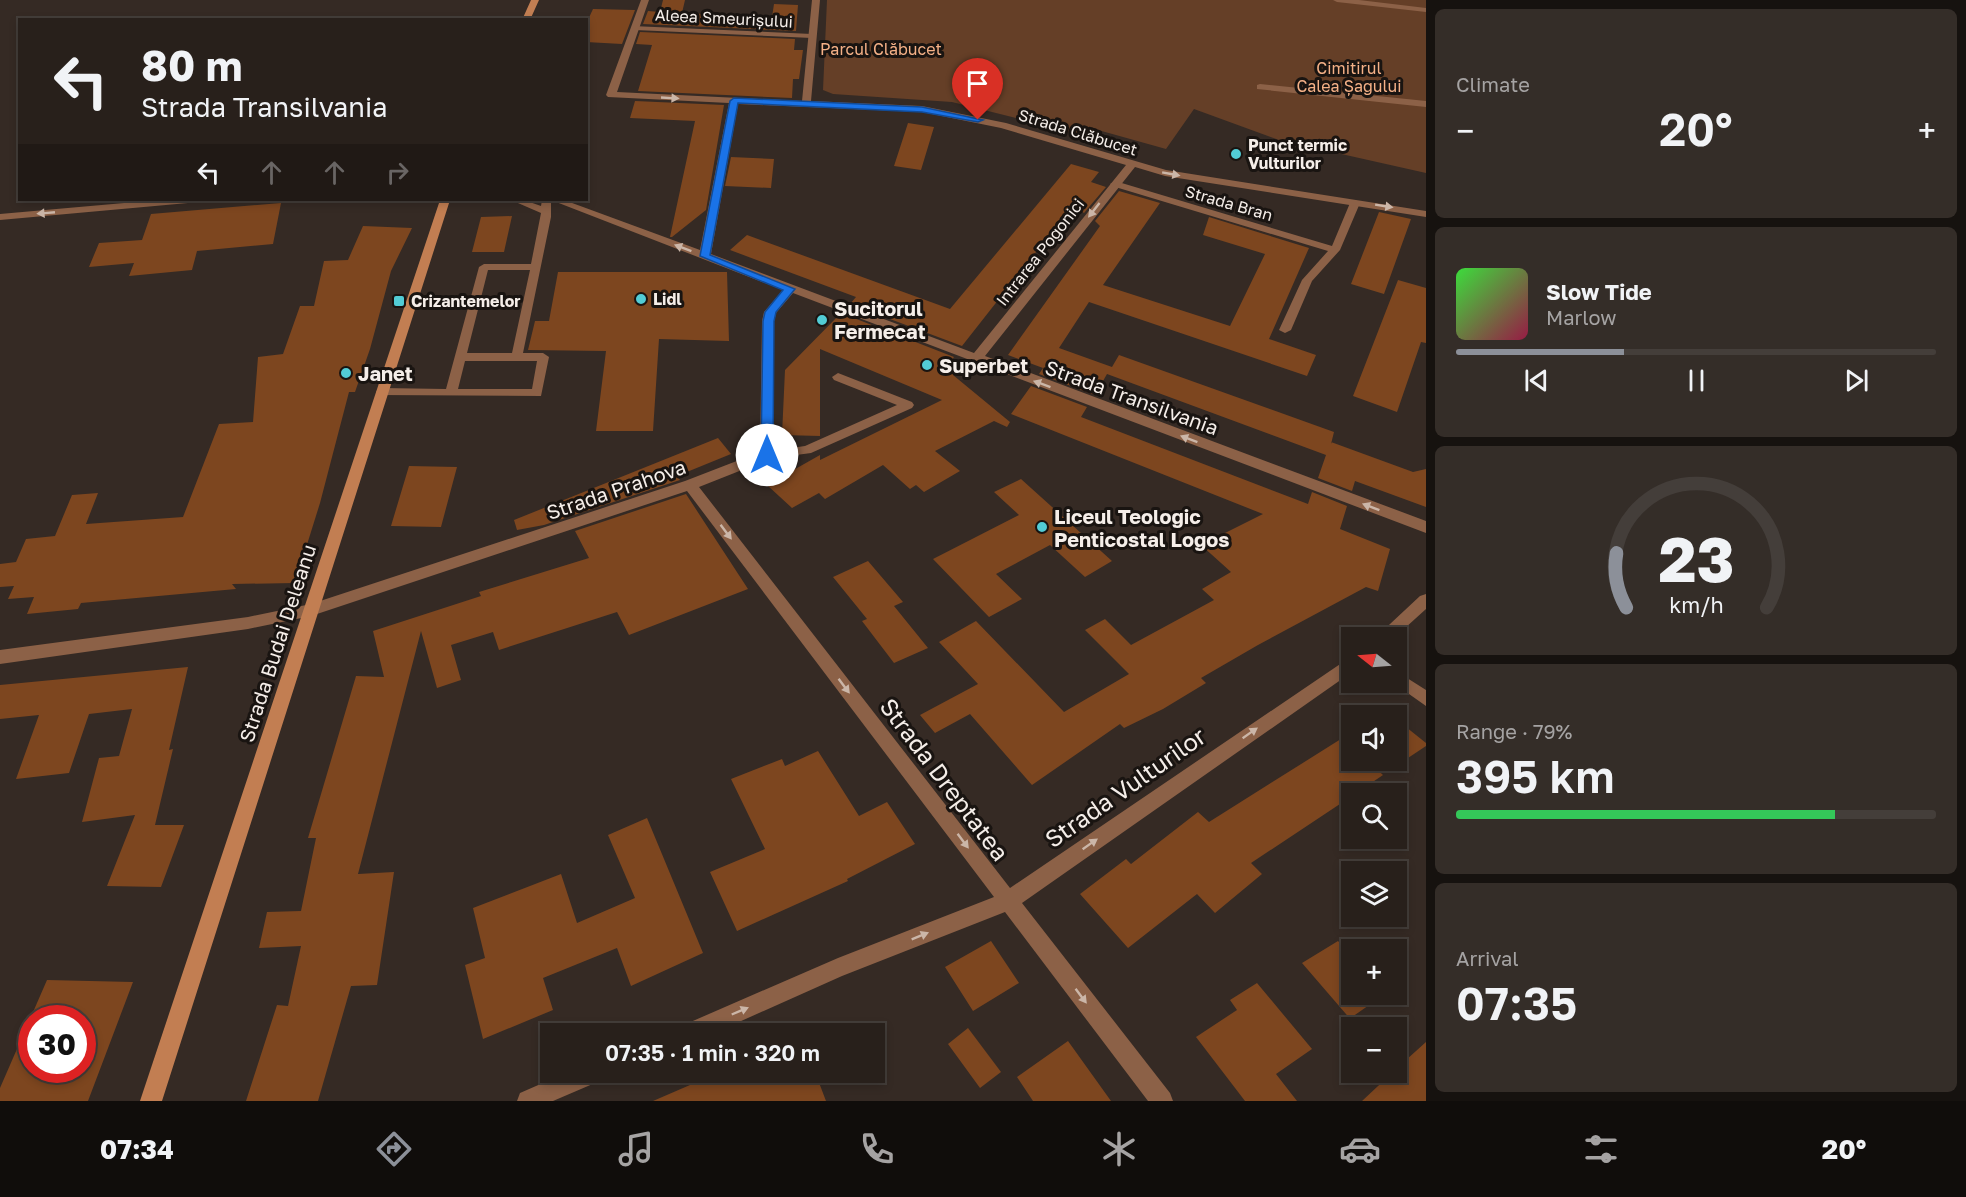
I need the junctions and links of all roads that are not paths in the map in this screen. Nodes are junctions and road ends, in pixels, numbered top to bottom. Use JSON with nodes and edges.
{"nodes":[{"id":1,"x":536,"y":0,"type":"edge"},
{"id":2,"x":645,"y":0,"type":"edge"},
{"id":3,"x":816,"y":0,"type":"edge"},
{"id":4,"x":1337,"y":0,"type":"edge"},
{"id":5,"x":1426,"y":10,"type":"edge"},
{"id":6,"x":527,"y":18,"type":"edge"},
{"id":7,"x":634,"y":28,"type":"junction"},
{"id":8,"x":812,"y":36,"type":"junction"},
{"id":9,"x":1260,"y":87,"type":"dead end"},
{"id":10,"x":734,"y":101,"type":"junction"},
{"id":11,"x":806,"y":103,"type":"junction"},
{"id":12,"x":1426,"y":104,"type":"edge"},
{"id":13,"x":1131,"y":165,"type":"junction"},
{"id":14,"x":1115,"y":184,"type":"junction"},
{"id":15,"x":177,"y":201,"type":"edge"},
{"id":16,"x":445,"y":201,"type":"edge"},
{"id":17,"x":522,"y":201,"type":"edge"},
{"id":18,"x":559,"y":201,"type":"edge"},
{"id":19,"x":1354,"y":203,"type":"junction"},
{"id":20,"x":546,"y":205,"type":"edge"},
{"id":21,"x":1426,"y":214,"type":"edge"},
{"id":22,"x":0,"y":217,"type":"edge"},
{"id":23,"x":1335,"y":250,"type":"junction"},
{"id":24,"x":705,"y":256,"type":"junction"},
{"id":25,"x":536,"y":267,"type":"junction"},
{"id":26,"x":790,"y":289,"type":"junction"},
{"id":27,"x":1286,"y":330,"type":"dead end"},
{"id":28,"x":460,"y":357,"type":"junction"},
{"id":29,"x":517,"y":357,"type":"junction"},
{"id":30,"x":976,"y":359,"type":"junction"},
{"id":31,"x":838,"y":377,"type":"dead end"},
{"id":32,"x":382,"y":392,"type":"junction"},
{"id":33,"x":451,"y":392,"type":"junction"},
{"id":34,"x":767,"y":455,"type":"junction"},
{"id":35,"x":690,"y":485,"type":"junction"},
{"id":36,"x":1426,"y":527,"type":"edge"},
{"id":37,"x":1426,"y":600,"type":"edge"},
{"id":38,"x":311,"y":610,"type":"junction"},
{"id":39,"x":1395,"y":627,"type":"edge"},
{"id":40,"x":0,"y":657,"type":"edge"},
{"id":41,"x":1341,"y":671,"type":"edge"},
{"id":42,"x":1407,"y":685,"type":"edge"},
{"id":43,"x":1426,"y":699,"type":"edge"},
{"id":44,"x":1008,"y":901,"type":"junction"},
{"id":45,"x":711,"y":1023,"type":"edge"},
{"id":46,"x":569,"y":1083,"type":"edge"},
{"id":47,"x":151,"y":1101,"type":"edge"},
{"id":48,"x":528,"y":1101,"type":"edge"},
{"id":49,"x":1161,"y":1101,"type":"edge"}],
"edges":[{"from":1,"to":6,"type":"main road"},
{"from":2,"to":7,"type":"street"},
{"from":3,"to":8,"type":"street"},
{"from":4,"to":5,"type":"street"},
{"from":7,"to":8,"type":"lane","name":"Aleea Smeurișului"},
{"from":7,"to":10,"type":"street","name":"Strada Clăbucet","one_way":true},
{"from":8,"to":11,"type":"street"},
{"from":9,"to":12,"type":"street"},
{"from":10,"to":11,"type":"street","name":"Strada Clăbucet"},
{"from":10,"to":24,"type":"street"},
{"from":11,"to":13,"type":"street","name":"Strada Clăbucet"},
{"from":13,"to":14,"type":"street","name":"Intrarea Pogonici"},
{"from":13,"to":19,"type":"street","name":"Strada Clăbucet","one_way":true},
{"from":14,"to":23,"type":"lane","name":"Strada Bran"},
{"from":14,"to":30,"type":"street","name":"Intrarea Pogonici","one_way":true},
{"from":15,"to":22,"type":"street","one_way":true},
{"from":16,"to":32,"type":"main road","name":"Strada Budai Deleanu"},
{"from":17,"to":20,"type":"lane"},
{"from":24,"to":18,"type":"street","name":"Strada Transilvania","one_way":true},
{"from":19,"to":21,"type":"street","name":"Strada Clăbucet","one_way":true},
{"from":19,"to":23,"type":"lane"},
{"from":20,"to":25,"type":"lane"},
{"from":23,"to":27,"type":"lane"},
{"from":24,"to":26,"type":"street","name":"Strada Transilvania"},
{"from":25,"to":28,"type":"lane"},
{"from":25,"to":29,"type":"lane"},
{"from":26,"to":30,"type":"street","name":"Strada Transilvania"},
{"from":26,"to":34,"type":"street"},
{"from":28,"to":29,"type":"lane"},
{"from":28,"to":33,"type":"lane"},
{"from":29,"to":33,"type":"lane"},
{"from":36,"to":30,"type":"street","name":"Strada Transilvania","one_way":true},
{"from":31,"to":34,"type":"lane"},
{"from":32,"to":33,"type":"lane"},
{"from":32,"to":38,"type":"main road","name":"Strada Budai Deleanu"},
{"from":34,"to":35,"type":"street","name":"Strada Prahova"},
{"from":35,"to":38,"type":"street","name":"Strada Prahova"},
{"from":35,"to":44,"type":"street","name":"Strada Dreptatea","one_way":true},
{"from":37,"to":39,"type":"street"},
{"from":38,"to":40,"type":"street","name":"Strada Prahova"},
{"from":38,"to":47,"type":"main road","name":"Strada Budai Deleanu"},
{"from":44,"to":41,"type":"street","name":"Strada Vulturilor","one_way":true},
{"from":42,"to":43,"type":"lane"},
{"from":45,"to":44,"type":"street","name":"Strada Vulturilor","one_way":true},
{"from":44,"to":49,"type":"street","name":"Strada Dreptatea","one_way":true},
{"from":46,"to":48,"type":"street"}]}
